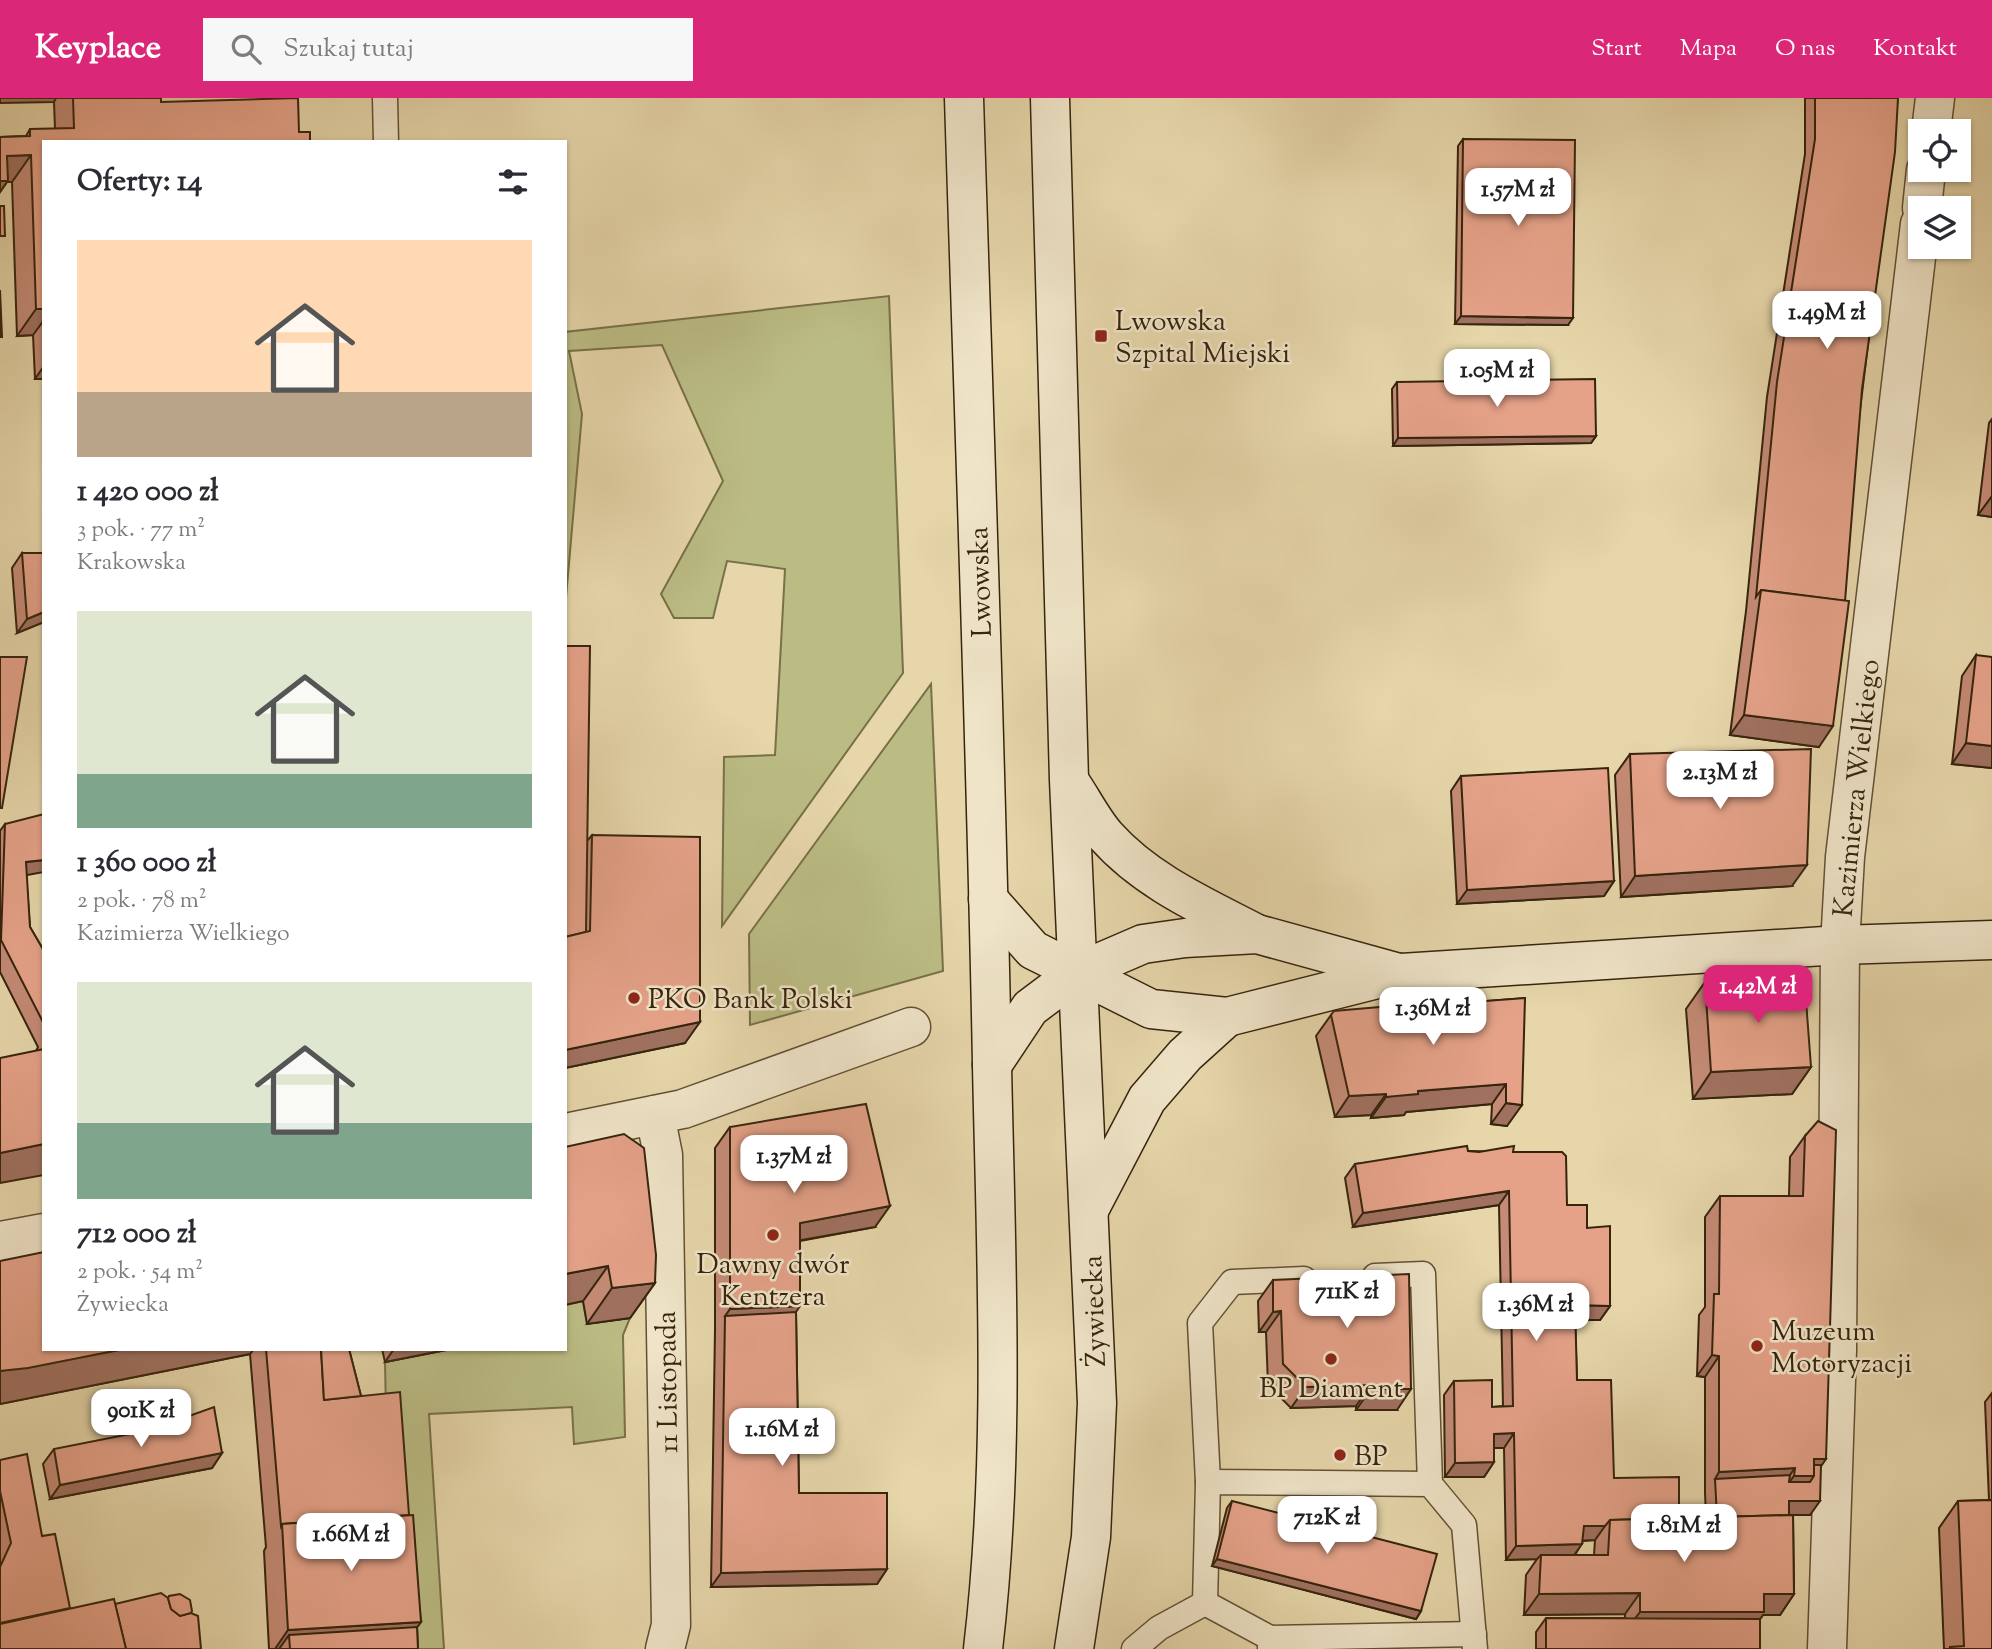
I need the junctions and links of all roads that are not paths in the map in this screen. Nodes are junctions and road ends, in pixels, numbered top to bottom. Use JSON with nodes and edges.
{"nodes":[{"id":1,"x":384,"y":98,"type":"edge"},
{"id":2,"x":964,"y":98,"type":"edge"},
{"id":3,"x":1049,"y":98,"type":"edge"},
{"id":4,"x":1935,"y":98,"type":"edge"},
{"id":5,"x":1932,"y":119,"type":"edge"},
{"id":6,"x":386,"y":140,"type":"edge"},
{"id":7,"x":1916,"y":259,"type":"edge"},
{"id":8,"x":1069,"y":780,"type":"junction"},
{"id":9,"x":988,"y":900,"type":"junction"},
{"id":10,"x":1257,"y":934,"type":"junction"},
{"id":11,"x":1992,"y":940,"type":"edge"},
{"id":12,"x":1840,"y":945,"type":"junction"},
{"id":13,"x":1078,"y":972,"type":"junction"},
{"id":14,"x":1401,"y":973,"type":"junction"},
{"id":15,"x":1227,"y":1017,"type":"junction"},
{"id":16,"x":911,"y":1027,"type":"dead end"},
{"id":17,"x":992,"y":1065,"type":"junction"},
{"id":18,"x":655,"y":1115,"type":"junction"},
{"id":19,"x":567,"y":1133,"type":"edge"},
{"id":20,"x":1089,"y":1210,"type":"junction"},
{"id":21,"x":42,"y":1233,"type":"edge"},
{"id":22,"x":0,"y":1241,"type":"edge"},
{"id":23,"x":1354,"y":1277,"type":"edge"},
{"id":24,"x":1327,"y":1278,"type":"edge"},
{"id":25,"x":1208,"y":1482,"type":"junction"},
{"id":26,"x":1430,"y":1484,"type":"junction"},
{"id":27,"x":1205,"y":1603,"type":"junction"},
{"id":28,"x":1475,"y":1642,"type":"edge"},
{"id":29,"x":1270,"y":1643,"type":"edge"},
{"id":30,"x":665,"y":1649,"type":"edge"},
{"id":31,"x":984,"y":1649,"type":"edge"},
{"id":32,"x":1074,"y":1649,"type":"edge"},
{"id":33,"x":1134,"y":1649,"type":"edge"},
{"id":34,"x":1827,"y":1649,"type":"edge"}],
"edges":[{"from":1,"to":6,"type":"lane"},
{"from":2,"to":9,"type":"main road","name":"Lwowska"},
{"from":3,"to":8,"type":"main road"},
{"from":4,"to":5,"type":"main road"},
{"from":7,"to":12,"type":"main road","name":"Kazimierza Wielkiego"},
{"from":8,"to":10,"type":"main road"},
{"from":8,"to":13,"type":"main road"},
{"from":9,"to":13,"type":"main road"},
{"from":9,"to":17,"type":"main road","name":"Lwowska"},
{"from":10,"to":13,"type":"main road"},
{"from":10,"to":14,"type":"main road"},
{"from":11,"to":12,"type":"main road"},
{"from":12,"to":14,"type":"main road"},
{"from":12,"to":34,"type":"main road","name":"Kazimierza Wielkiego"},
{"from":13,"to":15,"type":"main road"},
{"from":13,"to":17,"type":"main road"},
{"from":13,"to":20,"type":"main road","name":"Żywiecka"},
{"from":14,"to":15,"type":"main road"},
{"from":15,"to":20,"type":"main road"},
{"from":16,"to":18,"type":"main road"},
{"from":17,"to":31,"type":"main road"},
{"from":18,"to":19,"type":"main road"},
{"from":18,"to":30,"type":"main road","name":"11 Listopada"},
{"from":20,"to":32,"type":"main road","name":"Żywiecka"},
{"from":21,"to":22,"type":"main road"},
{"from":23,"to":26,"type":"lane"},
{"from":24,"to":25,"type":"lane"},
{"from":25,"to":26,"type":"lane"},
{"from":25,"to":27,"type":"lane"},
{"from":26,"to":28,"type":"lane"},
{"from":27,"to":29,"type":"lane"},
{"from":27,"to":33,"type":"lane"},
{"from":28,"to":29,"type":"lane"}]}
